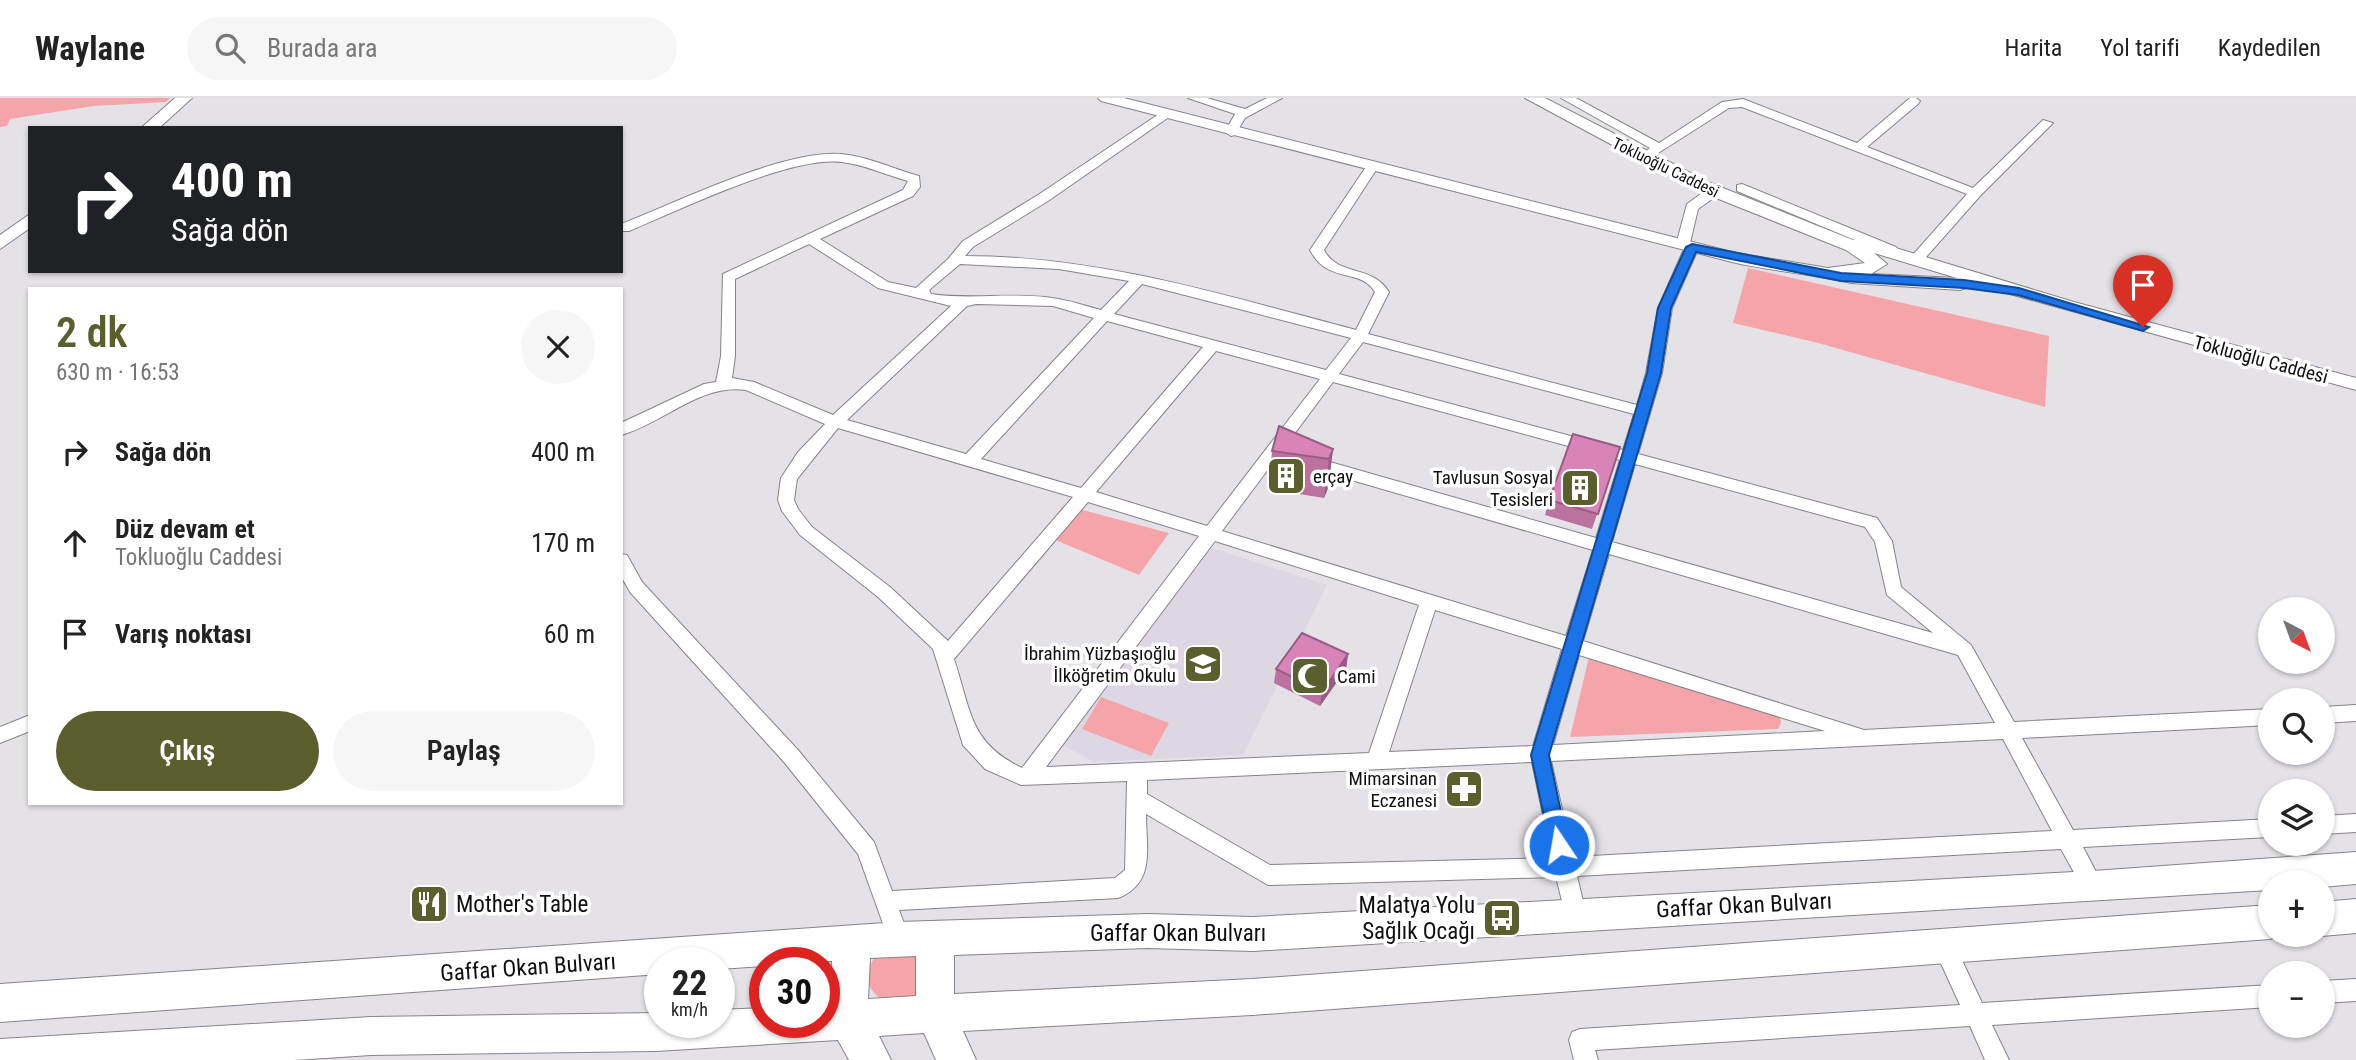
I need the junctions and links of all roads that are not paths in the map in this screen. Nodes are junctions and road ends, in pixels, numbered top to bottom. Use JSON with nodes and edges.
{"nodes":[{"id":1,"x":184,"y":98,"type":"edge"},
{"id":2,"x":1106,"y":98,"type":"edge"},
{"id":3,"x":1194,"y":98,"type":"edge"},
{"id":4,"x":1276,"y":98,"type":"edge"},
{"id":5,"x":1533,"y":98,"type":"edge"},
{"id":6,"x":1567,"y":98,"type":"edge"},
{"id":7,"x":1914,"y":101,"type":"dead end"},
{"id":8,"x":1245,"y":113,"type":"junction"},
{"id":9,"x":1165,"y":114,"type":"junction"},
{"id":10,"x":2047,"y":123,"type":"dead end"},
{"id":11,"x":151,"y":126,"type":"edge"},
{"id":12,"x":1231,"y":132,"type":"junction"},
{"id":13,"x":1859,"y":147,"type":"junction"},
{"id":14,"x":1659,"y":148,"type":"junction"},
{"id":15,"x":1644,"y":158,"type":"junction"},
{"id":16,"x":1372,"y":167,"type":"junction"},
{"id":17,"x":1742,"y":188,"type":"dead end"},
{"id":18,"x":1714,"y":191,"type":"junction"},
{"id":19,"x":1975,"y":193,"type":"junction"},
{"id":20,"x":28,"y":221,"type":"edge"},
{"id":21,"x":1804,"y":226,"type":"junction"},
{"id":22,"x":624,"y":228,"type":"dead end"},
{"id":23,"x":810,"y":239,"type":"junction"},
{"id":24,"x":0,"y":244,"type":"edge"},
{"id":25,"x":1688,"y":246,"type":"junction"},
{"id":26,"x":1896,"y":255,"type":"junction"},
{"id":27,"x":954,"y":261,"type":"junction"},
{"id":28,"x":1915,"y":261,"type":"junction"},
{"id":29,"x":1878,"y":264,"type":"junction"},
{"id":30,"x":1821,"y":272,"type":"junction"},
{"id":31,"x":1138,"y":279,"type":"junction"},
{"id":32,"x":1904,"y":280,"type":"junction"},
{"id":33,"x":2019,"y":292,"type":"junction"},
{"id":34,"x":922,"y":294,"type":"junction"},
{"id":35,"x":962,"y":303,"type":"junction"},
{"id":36,"x":1104,"y":316,"type":"junction"},
{"id":37,"x":1360,"y":336,"type":"junction"},
{"id":38,"x":1213,"y":345,"type":"junction"},
{"id":39,"x":1329,"y":375,"type":"junction"},
{"id":40,"x":723,"y":384,"type":"junction"},
{"id":41,"x":2356,"y":384,"type":"edge"},
{"id":42,"x":1641,"y":411,"type":"junction"},
{"id":43,"x":835,"y":422,"type":"junction"},
{"id":44,"x":623,"y":429,"type":"edge"},
{"id":45,"x":1272,"y":451,"type":"junction"},
{"id":46,"x":1628,"y":455,"type":"junction"},
{"id":47,"x":970,"y":461,"type":"junction"},
{"id":48,"x":1083,"y":494,"type":"junction"},
{"id":49,"x":1209,"y":533,"type":"junction"},
{"id":50,"x":1601,"y":545,"type":"junction"},
{"id":51,"x":623,"y":564,"type":"edge"},
{"id":52,"x":1429,"y":600,"type":"junction"},
{"id":53,"x":1572,"y":645,"type":"junction"},
{"id":54,"x":1965,"y":650,"type":"junction"},
{"id":55,"x":945,"y":657,"type":"junction"},
{"id":56,"x":2356,"y":713,"type":"edge"},
{"id":57,"x":2335,"y":714,"type":"edge"},
{"id":58,"x":2258,"y":718,"type":"edge"},
{"id":59,"x":28,"y":724,"type":"edge"},
{"id":60,"x":2008,"y":730,"type":"junction"},
{"id":61,"x":0,"y":735,"type":"edge"},
{"id":62,"x":1870,"y":737,"type":"junction"},
{"id":63,"x":1540,"y":755,"type":"junction"},
{"id":64,"x":1376,"y":762,"type":"junction"},
{"id":65,"x":1137,"y":772,"type":"junction"},
{"id":66,"x":1028,"y":776,"type":"junction"},
{"id":67,"x":1138,"y":799,"type":"junction"},
{"id":68,"x":2356,"y":823,"type":"edge"},
{"id":69,"x":2335,"y":824,"type":"edge"},
{"id":70,"x":2258,"y":829,"type":"edge"},
{"id":71,"x":2066,"y":838,"type":"junction"},
{"id":72,"x":1564,"y":867,"type":"junction"},
{"id":73,"x":2356,"y":868,"type":"edge"},
{"id":74,"x":2093,"y":887,"type":"junction"},
{"id":75,"x":887,"y":901,"type":"junction"},
{"id":76,"x":1575,"y":914,"type":"junction"},
{"id":77,"x":2356,"y":916,"type":"edge"},
{"id":78,"x":2335,"y":918,"type":"edge"},
{"id":79,"x":2258,"y":923,"type":"edge"},
{"id":80,"x":917,"y":938,"type":"junction"},
{"id":81,"x":852,"y":942,"type":"junction"},
{"id":82,"x":1944,"y":946,"type":"junction"},
{"id":83,"x":2356,"y":990,"type":"edge"},
{"id":84,"x":2335,"y":991,"type":"edge"},
{"id":85,"x":2258,"y":997,"type":"edge"},
{"id":86,"x":0,"y":1003,"type":"edge"},
{"id":87,"x":935,"y":1014,"type":"junction"},
{"id":88,"x":1974,"y":1015,"type":"junction"},
{"id":89,"x":848,"y":1021,"type":"junction"},
{"id":90,"x":0,"y":1059,"type":"edge"},
{"id":91,"x":871,"y":1060,"type":"edge"},
{"id":92,"x":956,"y":1060,"type":"edge"},
{"id":93,"x":1586,"y":1060,"type":"edge"},
{"id":94,"x":1997,"y":1060,"type":"edge"}],
"edges":[{"from":1,"to":11,"type":"street"},
{"from":2,"to":9,"type":"street"},
{"from":3,"to":8,"type":"street"},
{"from":4,"to":8,"type":"street"},
{"from":5,"to":15,"type":"street","name":"Tokluoğlu Caddesi"},
{"from":6,"to":14,"type":"street"},
{"from":7,"to":13,"type":"street"},
{"from":8,"to":12,"type":"street"},
{"from":9,"to":12,"type":"street"},
{"from":9,"to":27,"type":"street"},
{"from":10,"to":19,"type":"street"},
{"from":12,"to":16,"type":"street"},
{"from":13,"to":14,"type":"street"},
{"from":13,"to":19,"type":"street"},
{"from":14,"to":15,"type":"street"},
{"from":15,"to":18,"type":"street","name":"Tokluoğlu Caddesi"},
{"from":16,"to":25,"type":"street"},
{"from":16,"to":37,"type":"street"},
{"from":17,"to":26,"type":"street"},
{"from":18,"to":21,"type":"street","name":"Tokluoğlu Caddesi"},
{"from":18,"to":25,"type":"street"},
{"from":19,"to":28,"type":"street"},
{"from":20,"to":24,"type":"street"},
{"from":21,"to":26,"type":"street","name":"Tokluoğlu Caddesi"},
{"from":21,"to":29,"type":"street","name":"Tokluoğlu Caddesi"},
{"from":22,"to":23,"type":"street"},
{"from":23,"to":34,"type":"street"},
{"from":23,"to":40,"type":"street"},
{"from":25,"to":30,"type":"street"},
{"from":25,"to":42,"type":"street"},
{"from":26,"to":28,"type":"street","name":"Tokluoğlu Caddesi"},
{"from":26,"to":29,"type":"street"},
{"from":27,"to":31,"type":"street"},
{"from":27,"to":34,"type":"street"},
{"from":28,"to":32,"type":"street"},
{"from":28,"to":33,"type":"street","name":"Tokluoğlu Caddesi"},
{"from":29,"to":30,"type":"street"},
{"from":29,"to":32,"type":"street","name":"Tokluoğlu Caddesi"},
{"from":30,"to":32,"type":"street"},
{"from":31,"to":36,"type":"street"},
{"from":31,"to":37,"type":"street"},
{"from":32,"to":33,"type":"street"},
{"from":33,"to":41,"type":"street","name":"Tokluoğlu Caddesi"},
{"from":34,"to":35,"type":"street"},
{"from":35,"to":36,"type":"street"},
{"from":35,"to":43,"type":"street"},
{"from":36,"to":38,"type":"street"},
{"from":36,"to":47,"type":"street"},
{"from":37,"to":39,"type":"street"},
{"from":37,"to":42,"type":"street"},
{"from":38,"to":39,"type":"street"},
{"from":38,"to":48,"type":"street"},
{"from":39,"to":45,"type":"street"},
{"from":39,"to":46,"type":"street"},
{"from":40,"to":43,"type":"street"},
{"from":40,"to":44,"type":"street"},
{"from":42,"to":46,"type":"street"},
{"from":43,"to":47,"type":"street"},
{"from":43,"to":55,"type":"street"},
{"from":45,"to":49,"type":"street"},
{"from":45,"to":50,"type":"street"},
{"from":46,"to":50,"type":"street"},
{"from":46,"to":54,"type":"street"},
{"from":47,"to":48,"type":"street"},
{"from":48,"to":49,"type":"street"},
{"from":48,"to":55,"type":"street"},
{"from":49,"to":52,"type":"street"},
{"from":49,"to":66,"type":"street"},
{"from":50,"to":53,"type":"street"},
{"from":50,"to":54,"type":"street"},
{"from":51,"to":75,"type":"street"},
{"from":52,"to":53,"type":"street"},
{"from":52,"to":64,"type":"street"},
{"from":53,"to":62,"type":"street"},
{"from":53,"to":63,"type":"street"},
{"from":54,"to":60,"type":"street"},
{"from":55,"to":66,"type":"street"},
{"from":56,"to":57,"type":"street"},
{"from":58,"to":60,"type":"street"},
{"from":59,"to":61,"type":"street"},
{"from":60,"to":62,"type":"street"},
{"from":60,"to":71,"type":"street"},
{"from":62,"to":63,"type":"street"},
{"from":63,"to":64,"type":"street"},
{"from":63,"to":72,"type":"street"},
{"from":64,"to":65,"type":"street"},
{"from":65,"to":66,"type":"street"},
{"from":65,"to":67,"type":"street"},
{"from":67,"to":72,"type":"street"},
{"from":67,"to":75,"type":"street"},
{"from":68,"to":69,"type":"street"},
{"from":70,"to":71,"type":"street"},
{"from":71,"to":72,"type":"street"},
{"from":71,"to":74,"type":"street"},
{"from":72,"to":76,"type":"street"},
{"from":73,"to":74,"type":"highway","name":"Gaffar Okan Bulvarı"},
{"from":74,"to":76,"type":"highway","name":"Gaffar Okan Bulvarı"},
{"from":75,"to":80,"type":"street"},
{"from":76,"to":80,"type":"highway","name":"Gaffar Okan Bulvarı"},
{"from":77,"to":78,"type":"highway"},
{"from":79,"to":82,"type":"highway"},
{"from":80,"to":81,"type":"highway","name":"Gaffar Okan Bulvarı"},
{"from":80,"to":87,"type":"highway"},
{"from":81,"to":86,"type":"highway","name":"Gaffar Okan Bulvarı"},
{"from":81,"to":89,"type":"highway"},
{"from":82,"to":87,"type":"highway"},
{"from":82,"to":88,"type":"street"},
{"from":83,"to":84,"type":"street"},
{"from":85,"to":88,"type":"street"},
{"from":87,"to":89,"type":"highway"},
{"from":87,"to":92,"type":"highway"},
{"from":88,"to":93,"type":"street"},
{"from":88,"to":94,"type":"street"},
{"from":89,"to":90,"type":"highway"},
{"from":89,"to":91,"type":"highway"}]}
